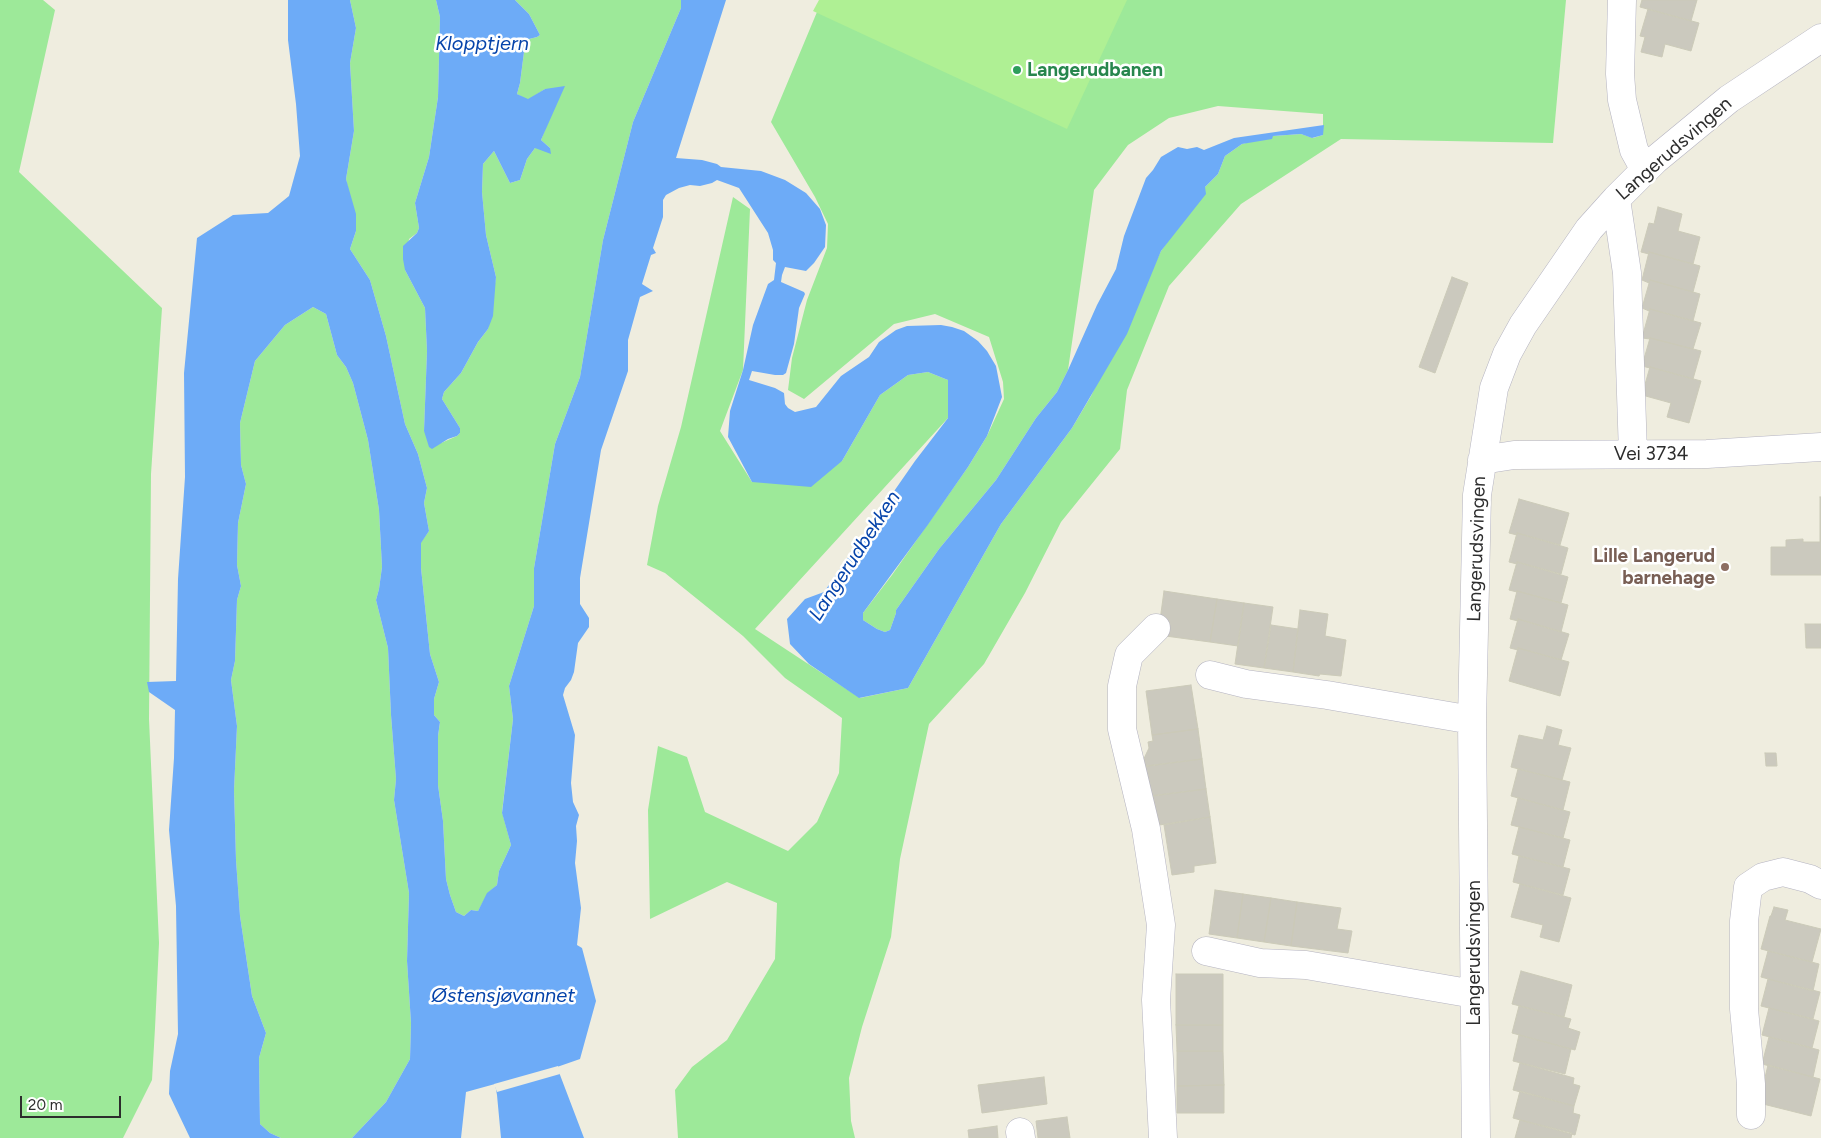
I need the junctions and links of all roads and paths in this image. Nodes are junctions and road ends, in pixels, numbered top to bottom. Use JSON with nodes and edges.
{"nodes":[{"id":1,"x":1622,"y":0,"type":"edge"},
{"id":2,"x":1821,"y":38,"type":"edge"},
{"id":3,"x":1644,"y":170,"type":"junction"},
{"id":4,"x":1616,"y":199,"type":"junction"},
{"id":5,"x":1821,"y":447,"type":"edge"},
{"id":6,"x":1633,"y":454,"type":"junction"},
{"id":7,"x":1482,"y":460,"type":"junction"},
{"id":8,"x":1156,"y":628,"type":"dead end"},
{"id":9,"x":1210,"y":674,"type":"dead end"},
{"id":10,"x":1472,"y":720,"type":"junction"},
{"id":11,"x":1821,"y":885,"type":"edge"},
{"id":12,"x":1206,"y":951,"type":"dead end"},
{"id":13,"x":1474,"y":994,"type":"junction"},
{"id":14,"x":1751,"y":1115,"type":"dead end"},
{"id":15,"x":1163,"y":1138,"type":"edge"},
{"id":16,"x":1476,"y":1138,"type":"edge"}],
"edges":[{"from":1,"to":3,"type":"street"},
{"from":2,"to":3,"type":"street","name":"Langerudsvingen"},
{"from":3,"to":4,"type":"street","name":"Langerudsvingen"},
{"from":4,"to":6,"type":"street"},
{"from":4,"to":7,"type":"street","name":"Langerudsvingen"},
{"from":5,"to":6,"type":"street","name":"Vei 3734"},
{"from":6,"to":7,"type":"street","name":"Vei 3734"},
{"from":7,"to":10,"type":"street","name":"Langerudsvingen"},
{"from":8,"to":15,"type":"street"},
{"from":9,"to":10,"type":"street"},
{"from":10,"to":13,"type":"street","name":"Langerudsvingen"},
{"from":11,"to":14,"type":"street"},
{"from":12,"to":13,"type":"street"},
{"from":13,"to":16,"type":"street","name":"Langerudsvingen"}]}
